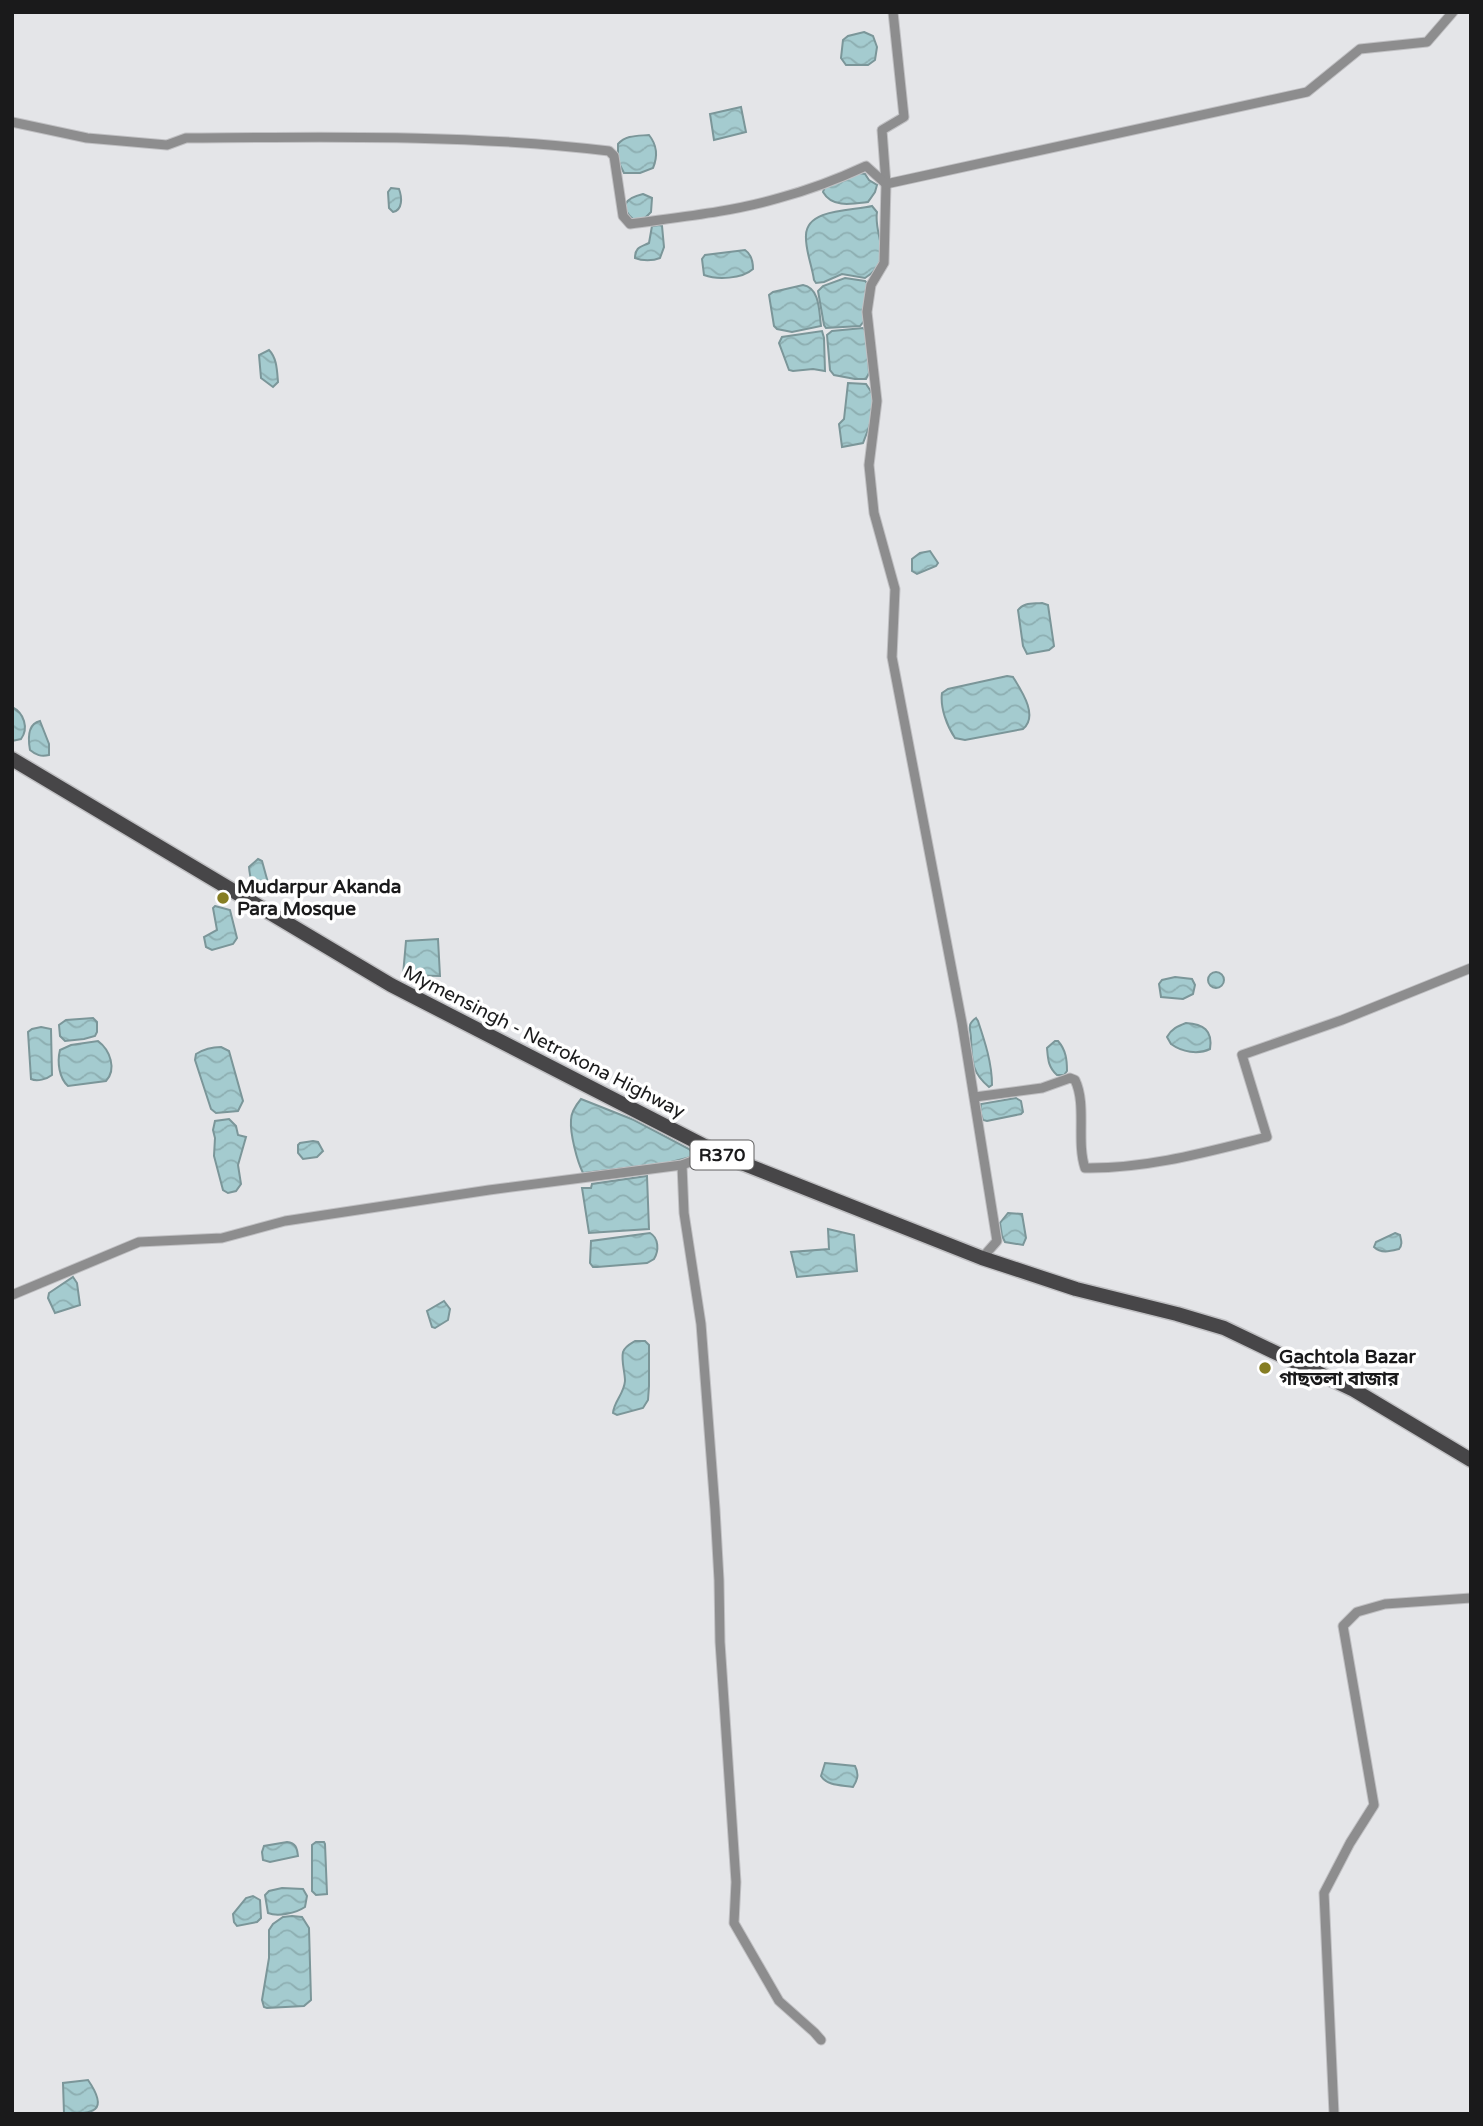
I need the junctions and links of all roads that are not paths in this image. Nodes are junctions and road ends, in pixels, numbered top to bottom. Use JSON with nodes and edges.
{"nodes":[{"id":1,"x":894,"y":12,"type":"edge"},
{"id":2,"x":1453,"y":12,"type":"edge"},
{"id":3,"x":12,"y":122,"type":"edge"},
{"id":4,"x":886,"y":184,"type":"junction"},
{"id":5,"x":12,"y":760,"type":"edge"},
{"id":6,"x":1471,"y":968,"type":"edge"},
{"id":7,"x":975,"y":1097,"type":"junction"},
{"id":8,"x":724,"y":1156,"type":"junction"},
{"id":9,"x":682,"y":1165,"type":"junction"},
{"id":10,"x":982,"y":1258,"type":"junction"},
{"id":11,"x":12,"y":1295,"type":"edge"},
{"id":12,"x":1471,"y":1460,"type":"edge"},
{"id":13,"x":1471,"y":1598,"type":"edge"},
{"id":14,"x":821,"y":2040,"type":"dead end"},
{"id":15,"x":1334,"y":2114,"type":"edge"}],
"edges":[{"from":1,"to":4,"type":"street"},
{"from":2,"to":4,"type":"street"},
{"from":3,"to":4,"type":"street"},
{"from":4,"to":7,"type":"street"},
{"from":5,"to":8,"type":"main road","name":"Mymensingh - Netrokona Highway","number":"R370"},
{"from":6,"to":7,"type":"street"},
{"from":7,"to":10,"type":"street"},
{"from":8,"to":9,"type":"street"},
{"from":8,"to":10,"type":"main road","name":"Mymensingh - Netrokona Highway","number":"R370"},
{"from":9,"to":11,"type":"street"},
{"from":9,"to":14,"type":"street"},
{"from":10,"to":12,"type":"main road","name":"Mymensingh - Netrokona Highway","number":"R370"},
{"from":13,"to":15,"type":"street"}]}
